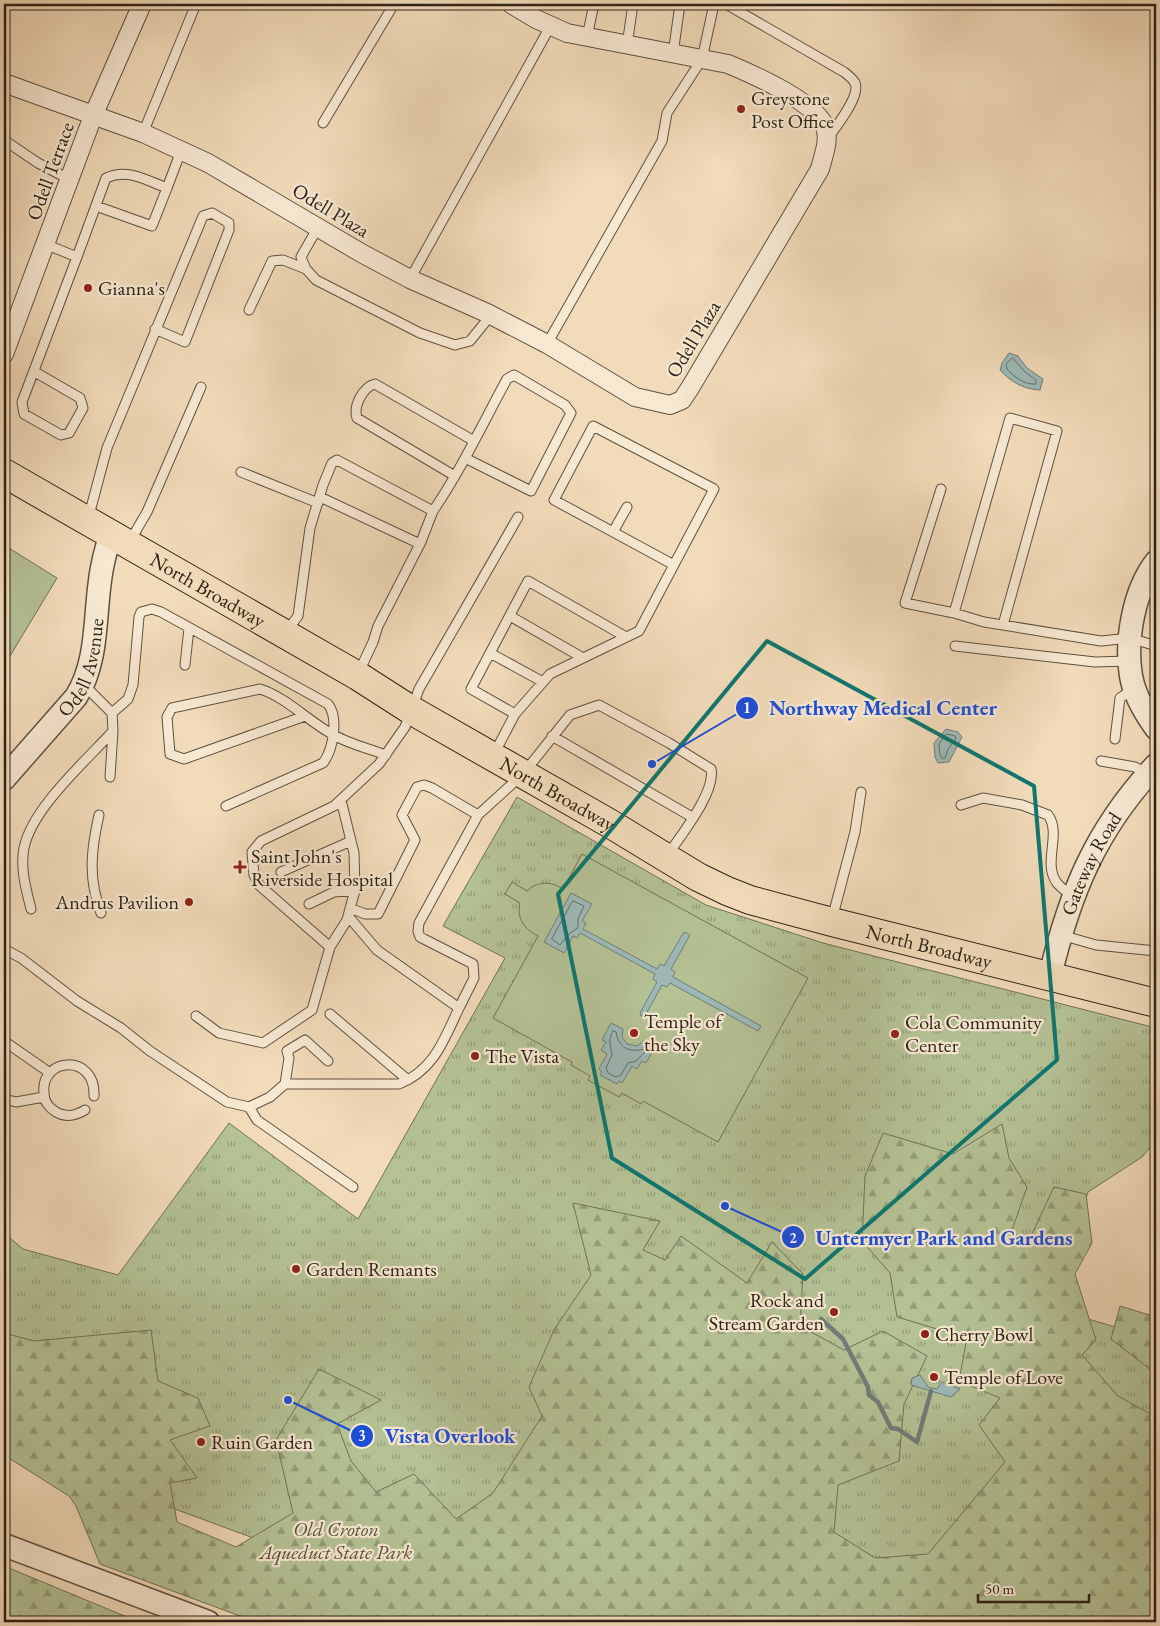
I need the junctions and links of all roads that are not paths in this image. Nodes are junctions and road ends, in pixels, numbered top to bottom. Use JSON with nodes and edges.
{"nodes":[{"id":1,"x":142,"y":4,"type":"edge"},
{"id":2,"x":196,"y":4,"type":"edge"},
{"id":3,"x":394,"y":4,"type":"edge"},
{"id":4,"x":511,"y":4,"type":"edge"},
{"id":5,"x":594,"y":4,"type":"edge"},
{"id":6,"x":633,"y":4,"type":"edge"},
{"id":7,"x":680,"y":4,"type":"edge"},
{"id":8,"x":714,"y":4,"type":"edge"},
{"id":9,"x":726,"y":4,"type":"edge"},
{"id":10,"x":551,"y":26,"type":"junction"},
{"id":11,"x":587,"y":37,"type":"junction"},
{"id":12,"x":627,"y":45,"type":"junction"},
{"id":13,"x":673,"y":54,"type":"junction"},
{"id":14,"x":702,"y":59,"type":"junction"},
{"id":15,"x":4,"y":83,"type":"edge"},
{"id":16,"x":93,"y":116,"type":"junction"},
{"id":17,"x":323,"y":123,"type":"dead end"},
{"id":18,"x":143,"y":133,"type":"junction"},
{"id":19,"x":827,"y":138,"type":"junction"},
{"id":20,"x":4,"y":140,"type":"edge"},
{"id":21,"x":181,"y":151,"type":"junction"},
{"id":22,"x":69,"y":179,"type":"junction"},
{"id":23,"x":167,"y":188,"type":"junction"},
{"id":24,"x":96,"y":206,"type":"junction"},
{"id":25,"x":318,"y":227,"type":"junction"},
{"id":26,"x":46,"y":244,"type":"junction"},
{"id":27,"x":77,"y":257,"type":"junction"},
{"id":28,"x":306,"y":269,"type":"junction"},
{"id":29,"x":410,"y":279,"type":"junction"},
{"id":30,"x":249,"y":310,"type":"dead end"},
{"id":31,"x":491,"y":315,"type":"junction"},
{"id":32,"x":155,"y":329,"type":"junction"},
{"id":33,"x":547,"y":344,"type":"junction"},
{"id":34,"x":4,"y":354,"type":"edge"},
{"id":35,"x":34,"y":372,"type":"junction"},
{"id":36,"x":201,"y":387,"type":"dead end"},
{"id":37,"x":474,"y":441,"type":"junction"},
{"id":38,"x":465,"y":458,"type":"junction"},
{"id":39,"x":241,"y":472,"type":"dead end"},
{"id":40,"x":4,"y":473,"type":"edge"},
{"id":41,"x":455,"y":476,"type":"junction"},
{"id":42,"x":941,"y":489,"type":"dead end"},
{"id":43,"x":319,"y":500,"type":"junction"},
{"id":44,"x":627,"y":507,"type":"dead end"},
{"id":45,"x":433,"y":511,"type":"junction"},
{"id":46,"x":518,"y":517,"type":"dead end"},
{"id":47,"x":88,"y":520,"type":"junction"},
{"id":48,"x":613,"y":532,"type":"junction"},
{"id":49,"x":120,"y":538,"type":"junction"},
{"id":50,"x":420,"y":544,"type":"junction"},
{"id":51,"x":1156,"y":562,"type":"edge"},
{"id":52,"x":674,"y":564,"type":"junction"},
{"id":53,"x":954,"y":613,"type":"junction"},
{"id":54,"x":510,"y":616,"type":"junction"},
{"id":55,"x":1003,"y":625,"type":"junction"},
{"id":56,"x":189,"y":628,"type":"junction"},
{"id":57,"x":284,"y":634,"type":"junction"},
{"id":58,"x":626,"y":637,"type":"junction"},
{"id":59,"x":1130,"y":638,"type":"junction"},
{"id":60,"x":955,"y":646,"type":"dead end"},
{"id":61,"x":1156,"y":648,"type":"edge"},
{"id":62,"x":490,"y":653,"type":"junction"},
{"id":63,"x":583,"y":658,"type":"junction"},
{"id":64,"x":1131,"y":661,"type":"junction"},
{"id":65,"x":185,"y":665,"type":"dead end"},
{"id":66,"x":358,"y":676,"type":"junction"},
{"id":67,"x":543,"y":682,"type":"junction"},
{"id":68,"x":84,"y":685,"type":"junction"},
{"id":69,"x":1135,"y":688,"type":"junction"},
{"id":70,"x":411,"y":710,"type":"junction"},
{"id":71,"x":112,"y":713,"type":"junction"},
{"id":72,"x":515,"y":714,"type":"junction"},
{"id":73,"x":305,"y":716,"type":"junction"},
{"id":74,"x":1156,"y":728,"type":"edge"},
{"id":75,"x":113,"y":731,"type":"junction"},
{"id":76,"x":333,"y":735,"type":"junction"},
{"id":77,"x":552,"y":736,"type":"junction"},
{"id":78,"x":1114,"y":740,"type":"dead end"},
{"id":79,"x":386,"y":755,"type":"junction"},
{"id":80,"x":493,"y":756,"type":"junction"},
{"id":81,"x":1101,"y":761,"type":"dead end"},
{"id":82,"x":1152,"y":770,"type":"edge"},
{"id":83,"x":522,"y":774,"type":"junction"},
{"id":84,"x":110,"y":777,"type":"dead end"},
{"id":85,"x":4,"y":779,"type":"edge"},
{"id":86,"x":861,"y":792,"type":"dead end"},
{"id":87,"x":341,"y":800,"type":"junction"},
{"id":88,"x":962,"y":805,"type":"dead end"},
{"id":89,"x":226,"y":806,"type":"dead end"},
{"id":90,"x":478,"y":815,"type":"junction"},
{"id":91,"x":99,"y":816,"type":"dead end"},
{"id":92,"x":692,"y":817,"type":"junction"},
{"id":93,"x":351,"y":840,"type":"junction"},
{"id":94,"x":667,"y":857,"type":"junction"},
{"id":95,"x":280,"y":872,"type":"dead end"},
{"id":96,"x":355,"y":890,"type":"junction"},
{"id":97,"x":1072,"y":896,"type":"junction"},
{"id":98,"x":309,"y":904,"type":"dead end"},
{"id":99,"x":31,"y":909,"type":"dead end"},
{"id":100,"x":101,"y":912,"type":"dead end"},
{"id":101,"x":349,"y":912,"type":"junction"},
{"id":102,"x":832,"y":922,"type":"junction"},
{"id":103,"x":1059,"y":935,"type":"junction"},
{"id":104,"x":330,"y":947,"type":"junction"},
{"id":105,"x":4,"y":949,"type":"edge"},
{"id":106,"x":1156,"y":951,"type":"edge"},
{"id":107,"x":1050,"y":976,"type":"junction"},
{"id":108,"x":1156,"y":1003,"type":"edge"},
{"id":109,"x":459,"y":1008,"type":"junction"},
{"id":110,"x":330,"y":1014,"type":"dead end"},
{"id":111,"x":196,"y":1016,"type":"dead end"},
{"id":112,"x":4,"y":1041,"type":"edge"},
{"id":113,"x":328,"y":1061,"type":"dead end"},
{"id":114,"x":50,"y":1073,"type":"junction"},
{"id":115,"x":408,"y":1080,"type":"junction"},
{"id":116,"x":286,"y":1084,"type":"junction"},
{"id":117,"x":94,"y":1096,"type":"dead end"},
{"id":118,"x":44,"y":1097,"type":"junction"},
{"id":119,"x":4,"y":1099,"type":"edge"},
{"id":120,"x":249,"y":1107,"type":"junction"},
{"id":121,"x":84,"y":1110,"type":"dead end"},
{"id":122,"x":353,"y":1187,"type":"dead end"},
{"id":123,"x":4,"y":1545,"type":"edge"},
{"id":124,"x":208,"y":1622,"type":"edge"}],
"edges":[{"from":1,"to":16,"type":"street","name":"Odell Terrace"},
{"from":2,"to":18,"type":"lane"},
{"from":3,"to":17,"type":"lane"},
{"from":4,"to":10,"type":"street"},
{"from":5,"to":11,"type":"lane"},
{"from":6,"to":12,"type":"lane"},
{"from":7,"to":13,"type":"lane"},
{"from":8,"to":14,"type":"lane"},
{"from":9,"to":19,"type":"lane"},
{"from":10,"to":11,"type":"street"},
{"from":10,"to":29,"type":"lane"},
{"from":11,"to":12,"type":"street"},
{"from":12,"to":13,"type":"street"},
{"from":13,"to":14,"type":"street"},
{"from":14,"to":19,"type":"street"},
{"from":14,"to":33,"type":"lane"},
{"from":15,"to":16,"type":"street","name":"Odell Plaza"},
{"from":16,"to":18,"type":"street","name":"Odell Plaza"},
{"from":16,"to":22,"type":"street","name":"Odell Terrace"},
{"from":18,"to":21,"type":"street","name":"Odell Plaza"},
{"from":19,"to":33,"type":"street","name":"Odell Plaza"},
{"from":20,"to":22,"type":"lane"},
{"from":21,"to":23,"type":"lane"},
{"from":21,"to":25,"type":"street","name":"Odell Plaza"},
{"from":22,"to":26,"type":"street","name":"Odell Terrace"},
{"from":23,"to":24,"type":"lane"},
{"from":23,"to":24,"type":"lane"},
{"from":24,"to":27,"type":"lane"},
{"from":25,"to":28,"type":"lane"},
{"from":25,"to":29,"type":"street","name":"Odell Plaza"},
{"from":26,"to":27,"type":"lane"},
{"from":26,"to":34,"type":"street","name":"Odell Terrace"},
{"from":27,"to":35,"type":"lane"},
{"from":28,"to":30,"type":"lane"},
{"from":28,"to":31,"type":"lane"},
{"from":29,"to":31,"type":"street","name":"Odell Plaza"},
{"from":31,"to":33,"type":"street","name":"Odell Plaza"},
{"from":32,"to":32,"type":"lane"},
{"from":32,"to":47,"type":"lane"},
{"from":35,"to":35,"type":"lane"},
{"from":36,"to":49,"type":"lane"},
{"from":37,"to":38,"type":"lane"},
{"from":37,"to":38,"type":"lane"},
{"from":37,"to":41,"type":"lane"},
{"from":38,"to":41,"type":"lane"},
{"from":39,"to":43,"type":"lane"},
{"from":40,"to":47,"type":"main road","name":"North Broadway"},
{"from":41,"to":45,"type":"lane"},
{"from":42,"to":53,"type":"lane"},
{"from":43,"to":45,"type":"lane"},
{"from":43,"to":50,"type":"lane"},
{"from":43,"to":57,"type":"lane"},
{"from":44,"to":48,"type":"lane"},
{"from":45,"to":50,"type":"lane"},
{"from":46,"to":70,"type":"lane"},
{"from":47,"to":49,"type":"main road","name":"North Broadway"},
{"from":48,"to":52,"type":"lane"},
{"from":48,"to":52,"type":"lane"},
{"from":49,"to":57,"type":"main road","name":"North Broadway"},
{"from":49,"to":68,"type":"street","name":"Odell Avenue"},
{"from":50,"to":66,"type":"lane"},
{"from":51,"to":59,"type":"street"},
{"from":52,"to":58,"type":"lane"},
{"from":53,"to":55,"type":"lane"},
{"from":53,"to":55,"type":"lane"},
{"from":54,"to":58,"type":"lane"},
{"from":54,"to":62,"type":"lane"},
{"from":54,"to":63,"type":"lane"},
{"from":55,"to":59,"type":"lane"},
{"from":56,"to":65,"type":"lane"},
{"from":56,"to":71,"type":"lane"},
{"from":56,"to":76,"type":"lane"},
{"from":57,"to":66,"type":"main road","name":"North Broadway"},
{"from":58,"to":63,"type":"lane"},
{"from":59,"to":61,"type":"lane"},
{"from":59,"to":64,"type":"street"},
{"from":60,"to":64,"type":"lane"},
{"from":62,"to":67,"type":"lane"},
{"from":62,"to":72,"type":"lane"},
{"from":63,"to":67,"type":"lane"},
{"from":64,"to":69,"type":"street"},
{"from":66,"to":70,"type":"main road","name":"North Broadway"},
{"from":67,"to":72,"type":"lane"},
{"from":68,"to":71,"type":"lane"},
{"from":68,"to":85,"type":"street","name":"Odell Avenue"},
{"from":69,"to":74,"type":"street"},
{"from":69,"to":78,"type":"lane"},
{"from":70,"to":79,"type":"lane"},
{"from":70,"to":80,"type":"main road","name":"North Broadway"},
{"from":71,"to":75,"type":"lane"},
{"from":72,"to":80,"type":"lane"},
{"from":73,"to":73,"type":"lane"},
{"from":73,"to":76,"type":"lane"},
{"from":75,"to":84,"type":"lane"},
{"from":75,"to":99,"type":"lane"},
{"from":76,"to":79,"type":"lane"},
{"from":76,"to":89,"type":"lane"},
{"from":77,"to":83,"type":"lane"},
{"from":77,"to":92,"type":"lane"},
{"from":77,"to":92,"type":"lane"},
{"from":79,"to":87,"type":"lane"},
{"from":80,"to":83,"type":"main road","name":"North Broadway"},
{"from":81,"to":82,"type":"lane"},
{"from":82,"to":97,"type":"street","name":"Gateway Road"},
{"from":83,"to":90,"type":"lane"},
{"from":83,"to":94,"type":"main road","name":"North Broadway"},
{"from":86,"to":102,"type":"lane"},
{"from":87,"to":93,"type":"lane"},
{"from":87,"to":104,"type":"lane"},
{"from":88,"to":97,"type":"lane"},
{"from":90,"to":101,"type":"lane"},
{"from":90,"to":109,"type":"lane"},
{"from":91,"to":100,"type":"lane"},
{"from":92,"to":94,"type":"lane"},
{"from":93,"to":95,"type":"lane"},
{"from":93,"to":96,"type":"lane"},
{"from":94,"to":102,"type":"main road","name":"North Broadway"},
{"from":96,"to":98,"type":"lane"},
{"from":96,"to":101,"type":"lane"},
{"from":97,"to":103,"type":"street","name":"Gateway Road"},
{"from":101,"to":104,"type":"lane"},
{"from":101,"to":109,"type":"lane"},
{"from":102,"to":107,"type":"main road","name":"North Broadway"},
{"from":103,"to":106,"type":"lane"},
{"from":103,"to":107,"type":"street","name":"Gateway Road"},
{"from":104,"to":111,"type":"lane"},
{"from":105,"to":120,"type":"lane"},
{"from":107,"to":108,"type":"main road","name":"North Broadway"},
{"from":109,"to":115,"type":"lane"},
{"from":110,"to":115,"type":"lane"},
{"from":112,"to":114,"type":"lane"},
{"from":113,"to":116,"type":"lane"},
{"from":114,"to":117,"type":"lane"},
{"from":114,"to":118,"type":"lane"},
{"from":115,"to":116,"type":"lane"},
{"from":116,"to":120,"type":"lane"},
{"from":118,"to":119,"type":"lane"},
{"from":118,"to":121,"type":"lane"},
{"from":120,"to":122,"type":"lane"},
{"from":123,"to":124,"type":"street"}]}
